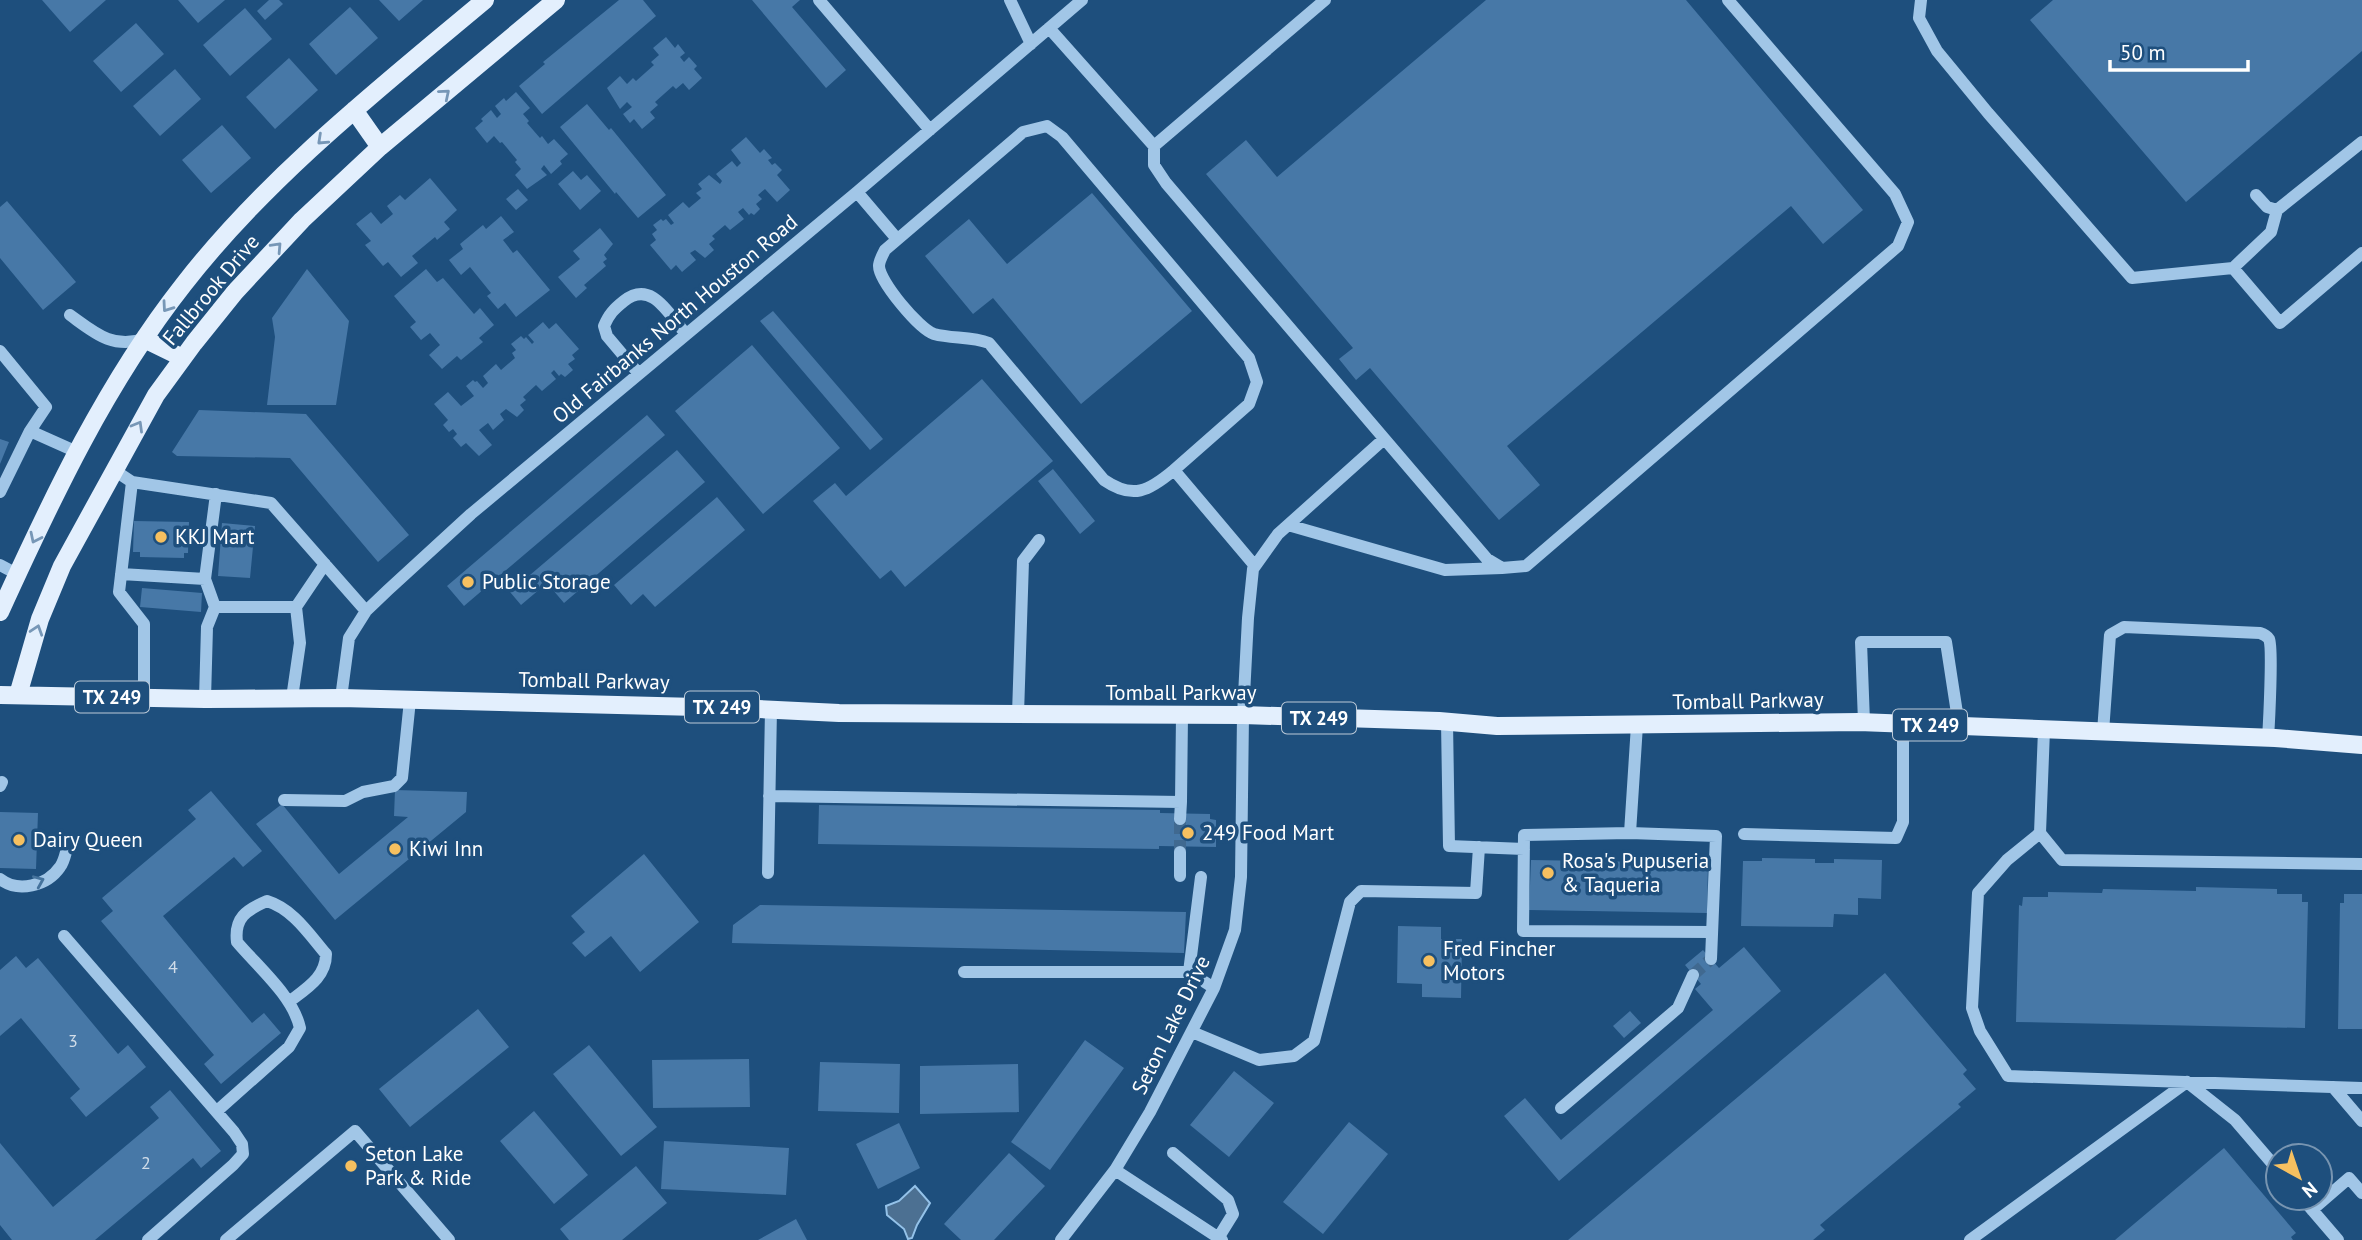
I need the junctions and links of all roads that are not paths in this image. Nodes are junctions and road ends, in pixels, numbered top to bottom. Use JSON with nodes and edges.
{"nodes":[{"id":1,"x":485,"y":0,"type":"edge"},
{"id":2,"x":556,"y":0,"type":"edge"},
{"id":3,"x":819,"y":0,"type":"edge"},
{"id":4,"x":1010,"y":0,"type":"edge"},
{"id":5,"x":1082,"y":0,"type":"edge"},
{"id":6,"x":1325,"y":0,"type":"edge"},
{"id":7,"x":1728,"y":0,"type":"edge"},
{"id":8,"x":1921,"y":0,"type":"edge"},
{"id":9,"x":1049,"y":28,"type":"junction"},
{"id":10,"x":1031,"y":44,"type":"junction"},
{"id":11,"x":355,"y":110,"type":"junction"},
{"id":12,"x":930,"y":130,"type":"junction"},
{"id":13,"x":2362,"y":142,"type":"edge"},
{"id":14,"x":1154,"y":146,"type":"junction"},
{"id":15,"x":380,"y":147,"type":"junction"},
{"id":16,"x":857,"y":192,"type":"junction"},
{"id":17,"x":2256,"y":195,"type":"dead end"},
{"id":18,"x":2277,"y":210,"type":"junction"},
{"id":19,"x":897,"y":239,"type":"junction"},
{"id":20,"x":2362,"y":253,"type":"edge"},
{"id":21,"x":2233,"y":268,"type":"junction"},
{"id":22,"x":70,"y":315,"type":"dead end"},
{"id":23,"x":686,"y":334,"type":"junction"},
{"id":24,"x":144,"y":339,"type":"junction"},
{"id":25,"x":0,"y":351,"type":"edge"},
{"id":26,"x":183,"y":358,"type":"junction"},
{"id":27,"x":639,"y":374,"type":"junction"},
{"id":28,"x":30,"y":430,"type":"junction"},
{"id":29,"x":1384,"y":439,"type":"junction"},
{"id":30,"x":77,"y":452,"type":"junction"},
{"id":31,"x":114,"y":470,"type":"junction"},
{"id":32,"x":1174,"y":470,"type":"junction"},
{"id":33,"x":132,"y":482,"type":"junction"},
{"id":34,"x":0,"y":492,"type":"edge"},
{"id":35,"x":216,"y":494,"type":"junction"},
{"id":36,"x":1288,"y":525,"type":"junction"},
{"id":37,"x":1039,"y":540,"type":"dead end"},
{"id":38,"x":325,"y":564,"type":"junction"},
{"id":39,"x":0,"y":565,"type":"edge"},
{"id":40,"x":1255,"y":566,"type":"junction"},
{"id":41,"x":1502,"y":568,"type":"junction"},
{"id":42,"x":18,"y":574,"type":"junction"},
{"id":43,"x":121,"y":574,"type":"junction"},
{"id":44,"x":205,"y":579,"type":"junction"},
{"id":45,"x":215,"y":607,"type":"junction"},
{"id":46,"x":296,"y":607,"type":"junction"},
{"id":47,"x":366,"y":611,"type":"junction"},
{"id":48,"x":0,"y":612,"type":"edge"},
{"id":49,"x":9,"y":695,"type":"edge"},
{"id":50,"x":144,"y":698,"type":"junction"},
{"id":51,"x":292,"y":698,"type":"junction"},
{"id":52,"x":341,"y":698,"type":"junction"},
{"id":53,"x":205,"y":699,"type":"junction"},
{"id":54,"x":410,"y":700,"type":"junction"},
{"id":55,"x":771,"y":709,"type":"junction"},
{"id":56,"x":1018,"y":714,"type":"junction"},
{"id":57,"x":1182,"y":715,"type":"junction"},
{"id":58,"x":1244,"y":715,"type":"junction"},
{"id":59,"x":1447,"y":722,"type":"junction"},
{"id":60,"x":1864,"y":722,"type":"junction"},
{"id":61,"x":1903,"y":724,"type":"junction"},
{"id":62,"x":1637,"y":725,"type":"junction"},
{"id":63,"x":1959,"y":726,"type":"junction"},
{"id":64,"x":2044,"y":730,"type":"junction"},
{"id":65,"x":2103,"y":732,"type":"junction"},
{"id":66,"x":2268,"y":738,"type":"junction"},
{"id":67,"x":2362,"y":745,"type":"edge"},
{"id":68,"x":769,"y":796,"type":"junction"},
{"id":69,"x":284,"y":800,"type":"dead end"},
{"id":70,"x":1181,"y":802,"type":"junction"},
{"id":71,"x":1180,"y":819,"type":"tunnel mouth"},
{"id":72,"x":1630,"y":832,"type":"junction"},
{"id":73,"x":2040,"y":833,"type":"junction"},
{"id":74,"x":1744,"y":834,"type":"dead end"},
{"id":75,"x":1479,"y":847,"type":"junction"},
{"id":76,"x":1524,"y":849,"type":"junction"},
{"id":77,"x":66,"y":852,"type":"dead end"},
{"id":78,"x":1180,"y":852,"type":"tunnel mouth"},
{"id":79,"x":2362,"y":864,"type":"edge"},
{"id":80,"x":768,"y":873,"type":"dead end"},
{"id":81,"x":1180,"y":876,"type":"dead end"},
{"id":82,"x":1200,"y":877,"type":"dead end"},
{"id":83,"x":0,"y":879,"type":"edge"},
{"id":84,"x":1712,"y":932,"type":"junction"},
{"id":85,"x":64,"y":936,"type":"dead end"},
{"id":86,"x":1710,"y":959,"type":"tunnel mouth"},
{"id":87,"x":964,"y":972,"type":"dead end"},
{"id":88,"x":1189,"y":972,"type":"junction"},
{"id":89,"x":1693,"y":975,"type":"tunnel mouth"},
{"id":90,"x":1214,"y":988,"type":"junction"},
{"id":91,"x":290,"y":1001,"type":"junction"},
{"id":92,"x":1192,"y":1032,"type":"junction"},
{"id":93,"x":2187,"y":1082,"type":"junction"},
{"id":94,"x":2333,"y":1087,"type":"junction"},
{"id":95,"x":2362,"y":1088,"type":"edge"},
{"id":96,"x":1561,"y":1108,"type":"dead end"},
{"id":97,"x":217,"y":1111,"type":"junction"},
{"id":98,"x":2362,"y":1121,"type":"edge"},
{"id":99,"x":1173,"y":1153,"type":"dead end"},
{"id":100,"x":2264,"y":1154,"type":"edge"},
{"id":101,"x":1115,"y":1170,"type":"junction"},
{"id":102,"x":2334,"y":1191,"type":"edge"},
{"id":103,"x":2362,"y":1193,"type":"edge"},
{"id":104,"x":2314,"y":1212,"type":"edge"},
{"id":105,"x":1219,"y":1239,"type":"edge"},
{"id":106,"x":148,"y":1240,"type":"edge"},
{"id":107,"x":226,"y":1240,"type":"edge"},
{"id":108,"x":449,"y":1240,"type":"edge"},
{"id":109,"x":1060,"y":1240,"type":"edge"},
{"id":110,"x":1969,"y":1240,"type":"edge"},
{"id":111,"x":2338,"y":1240,"type":"edge"}],
"edges":[{"from":1,"to":11,"type":"main road","name":"Fallbrook Drive"},
{"from":15,"to":2,"type":"main road","name":"Fallbrook Drive","one_way":true},
{"from":3,"to":12,"type":"street"},
{"from":4,"to":10,"type":"street"},
{"from":5,"to":9,"type":"street","name":"Old Fairbanks North Houston Road"},
{"from":6,"to":14,"type":"street"},
{"from":7,"to":41,"type":"street"},
{"from":8,"to":21,"type":"street"},
{"from":9,"to":10,"type":"street","name":"Old Fairbanks North Houston Road"},
{"from":9,"to":14,"type":"street"},
{"from":10,"to":12,"type":"street","name":"Old Fairbanks North Houston Road"},
{"from":11,"to":15,"type":"main road"},
{"from":11,"to":24,"type":"main road","name":"Fallbrook Drive","one_way":true},
{"from":12,"to":16,"type":"street","name":"Old Fairbanks North Houston Road"},
{"from":13,"to":18,"type":"street"},
{"from":14,"to":29,"type":"street"},
{"from":26,"to":15,"type":"main road","name":"Fallbrook Drive","one_way":true},
{"from":16,"to":19,"type":"street"},
{"from":16,"to":23,"type":"street","name":"Old Fairbanks North Houston Road"},
{"from":17,"to":18,"type":"street"},
{"from":18,"to":21,"type":"street"},
{"from":19,"to":32,"type":"street"},
{"from":19,"to":32,"type":"street"},
{"from":20,"to":21,"type":"street"},
{"from":22,"to":24,"type":"street"},
{"from":23,"to":27,"type":"street","name":"Old Fairbanks North Houston Road"},
{"from":23,"to":27,"type":"street"},
{"from":24,"to":26,"type":"main road"},
{"from":24,"to":30,"type":"main road","name":"Fallbrook Drive"},
{"from":25,"to":28,"type":"street"},
{"from":31,"to":26,"type":"main road","name":"Fallbrook Drive","one_way":true},
{"from":27,"to":47,"type":"street","name":"Old Fairbanks North Houston Road"},
{"from":28,"to":30,"type":"street"},
{"from":28,"to":34,"type":"street"},
{"from":29,"to":36,"type":"street"},
{"from":29,"to":41,"type":"street"},
{"from":30,"to":42,"type":"main road","name":"Fallbrook Drive","one_way":true},
{"from":31,"to":33,"type":"street"},
{"from":49,"to":31,"type":"main road","name":"Fallbrook Drive","one_way":true},
{"from":32,"to":40,"type":"street"},
{"from":33,"to":35,"type":"street"},
{"from":33,"to":43,"type":"street"},
{"from":35,"to":38,"type":"street"},
{"from":35,"to":44,"type":"street"},
{"from":36,"to":40,"type":"street"},
{"from":36,"to":41,"type":"street"},
{"from":37,"to":56,"type":"street"},
{"from":38,"to":46,"type":"street"},
{"from":38,"to":47,"type":"street"},
{"from":39,"to":42,"type":"street"},
{"from":40,"to":58,"type":"street","name":"Seton Lake Drive"},
{"from":42,"to":48,"type":"main road","name":"Fallbrook Drive"},
{"from":43,"to":44,"type":"street"},
{"from":43,"to":50,"type":"street"},
{"from":44,"to":45,"type":"street"},
{"from":45,"to":46,"type":"street"},
{"from":45,"to":53,"type":"street"},
{"from":46,"to":51,"type":"street"},
{"from":47,"to":52,"type":"street","name":"Old Fairbanks North Houston Road"},
{"from":49,"to":50,"type":"main road","name":"Tomball Parkway","number":"TX 249"},
{"from":50,"to":53,"type":"main road","name":"Tomball Parkway","number":"TX 249"},
{"from":51,"to":52,"type":"main road","name":"Tomball Parkway","number":"TX 249"},
{"from":51,"to":53,"type":"main road","name":"Tomball Parkway","number":"TX 249"},
{"from":52,"to":54,"type":"main road","name":"Tomball Parkway","number":"TX 249"},
{"from":54,"to":55,"type":"main road","name":"Tomball Parkway","number":"TX 249"},
{"from":54,"to":69,"type":"street"},
{"from":55,"to":56,"type":"main road","name":"Tomball Parkway","number":"TX 249"},
{"from":55,"to":68,"type":"street"},
{"from":56,"to":57,"type":"main road","name":"Tomball Parkway","number":"TX 249"},
{"from":57,"to":58,"type":"main road","name":"Tomball Parkway","number":"TX 249"},
{"from":57,"to":70,"type":"street"},
{"from":58,"to":59,"type":"main road","name":"Tomball Parkway","number":"TX 249"},
{"from":58,"to":90,"type":"street","name":"Seton Lake Drive"},
{"from":59,"to":62,"type":"main road","name":"Tomball Parkway","number":"TX 249"},
{"from":59,"to":75,"type":"street"},
{"from":60,"to":61,"type":"main road","name":"Tomball Parkway","number":"TX 249"},
{"from":60,"to":62,"type":"main road","name":"Tomball Parkway","number":"TX 249"},
{"from":60,"to":63,"type":"street"},
{"from":61,"to":63,"type":"main road","name":"Tomball Parkway","number":"TX 249"},
{"from":61,"to":74,"type":"street"},
{"from":62,"to":72,"type":"street"},
{"from":63,"to":64,"type":"main road","name":"Tomball Parkway","number":"TX 249"},
{"from":64,"to":65,"type":"main road","name":"Tomball Parkway","number":"TX 249"},
{"from":64,"to":73,"type":"street"},
{"from":65,"to":66,"type":"main road","name":"Tomball Parkway","number":"TX 249"},
{"from":65,"to":66,"type":"street"},
{"from":66,"to":67,"type":"main road","name":"Tomball Parkway","number":"TX 249"},
{"from":68,"to":70,"type":"street"},
{"from":68,"to":80,"type":"street"},
{"from":70,"to":71,"type":"street"},
{"from":72,"to":76,"type":"street"},
{"from":72,"to":84,"type":"street"},
{"from":73,"to":79,"type":"street"},
{"from":73,"to":93,"type":"street"},
{"from":75,"to":76,"type":"street"},
{"from":75,"to":92,"type":"street"},
{"from":76,"to":84,"type":"street"},
{"from":83,"to":77,"type":"street","one_way":true},
{"from":78,"to":81,"type":"street"},
{"from":82,"to":88,"type":"street"},
{"from":84,"to":86,"type":"street"},
{"from":85,"to":97,"type":"street"},
{"from":87,"to":88,"type":"street"},
{"from":88,"to":90,"type":"street"},
{"from":89,"to":96,"type":"street"},
{"from":90,"to":92,"type":"street","name":"Seton Lake Drive"},
{"from":91,"to":91,"type":"street"},
{"from":91,"to":97,"type":"street"},
{"from":92,"to":101,"type":"street","name":"Seton Lake Drive"},
{"from":93,"to":94,"type":"street"},
{"from":93,"to":100,"type":"street"},
{"from":93,"to":110,"type":"street"},
{"from":94,"to":95,"type":"street"},
{"from":94,"to":98,"type":"street"},
{"from":97,"to":106,"type":"street"},
{"from":99,"to":105,"type":"street"},
{"from":101,"to":105,"type":"street"},
{"from":101,"to":109,"type":"street","name":"Seton Lake Drive"},
{"from":102,"to":103,"type":"street"},
{"from":104,"to":111,"type":"street"},
{"from":107,"to":108,"type":"street"}]}
